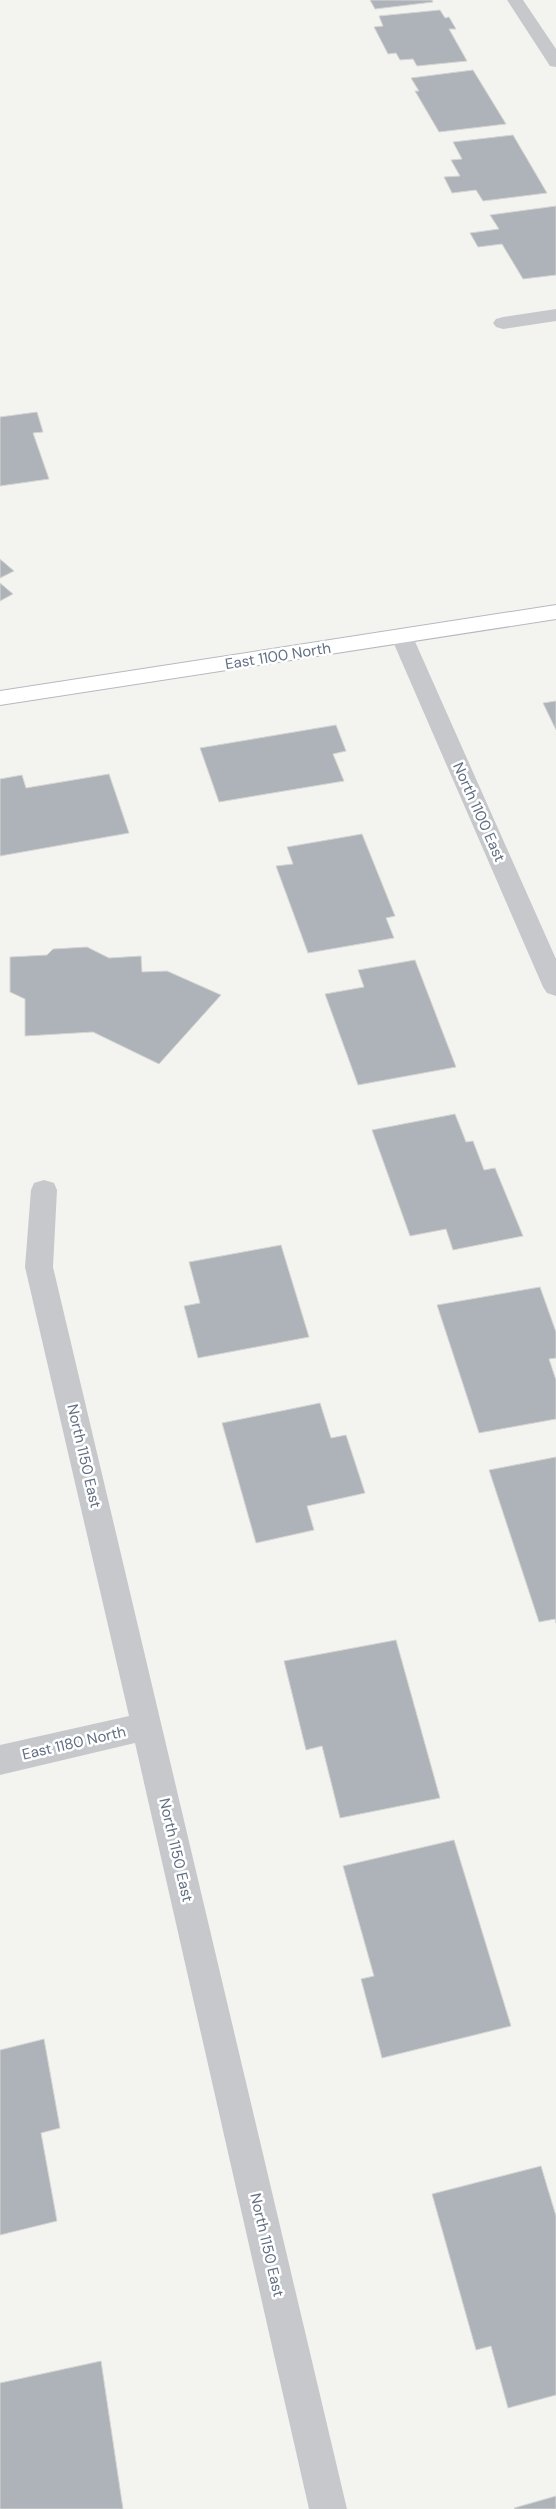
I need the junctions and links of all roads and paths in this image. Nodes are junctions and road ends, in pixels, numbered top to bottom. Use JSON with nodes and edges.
{"nodes":[{"id":1,"x":515,"y":0,"type":"edge"},
{"id":2,"x":556,"y":62,"type":"edge"},
{"id":3,"x":556,"y":315,"type":"edge"},
{"id":4,"x":503,"y":323,"type":"dead end"},
{"id":5,"x":556,"y":612,"type":"edge"},
{"id":6,"x":402,"y":637,"type":"junction"},
{"id":7,"x":0,"y":698,"type":"edge"},
{"id":8,"x":556,"y":987,"type":"edge"},
{"id":9,"x":44,"y":1190,"type":"dead end"},
{"id":10,"x":148,"y":1726,"type":"junction"},
{"id":11,"x":0,"y":1760,"type":"edge"},
{"id":12,"x":328,"y":2509,"type":"edge"}],
"edges":[{"from":1,"to":2,"type":"street"},
{"from":3,"to":4,"type":"street"},
{"from":5,"to":6,"type":"street","name":"East 1100 North"},
{"from":6,"to":7,"type":"street","name":"East 1100 North"},
{"from":6,"to":8,"type":"street","name":"North 1100 East"},
{"from":9,"to":10,"type":"street","name":"North 1150 East"},
{"from":10,"to":11,"type":"street","name":"East 1180 North"},
{"from":10,"to":12,"type":"street","name":"North 1150 East"}]}
